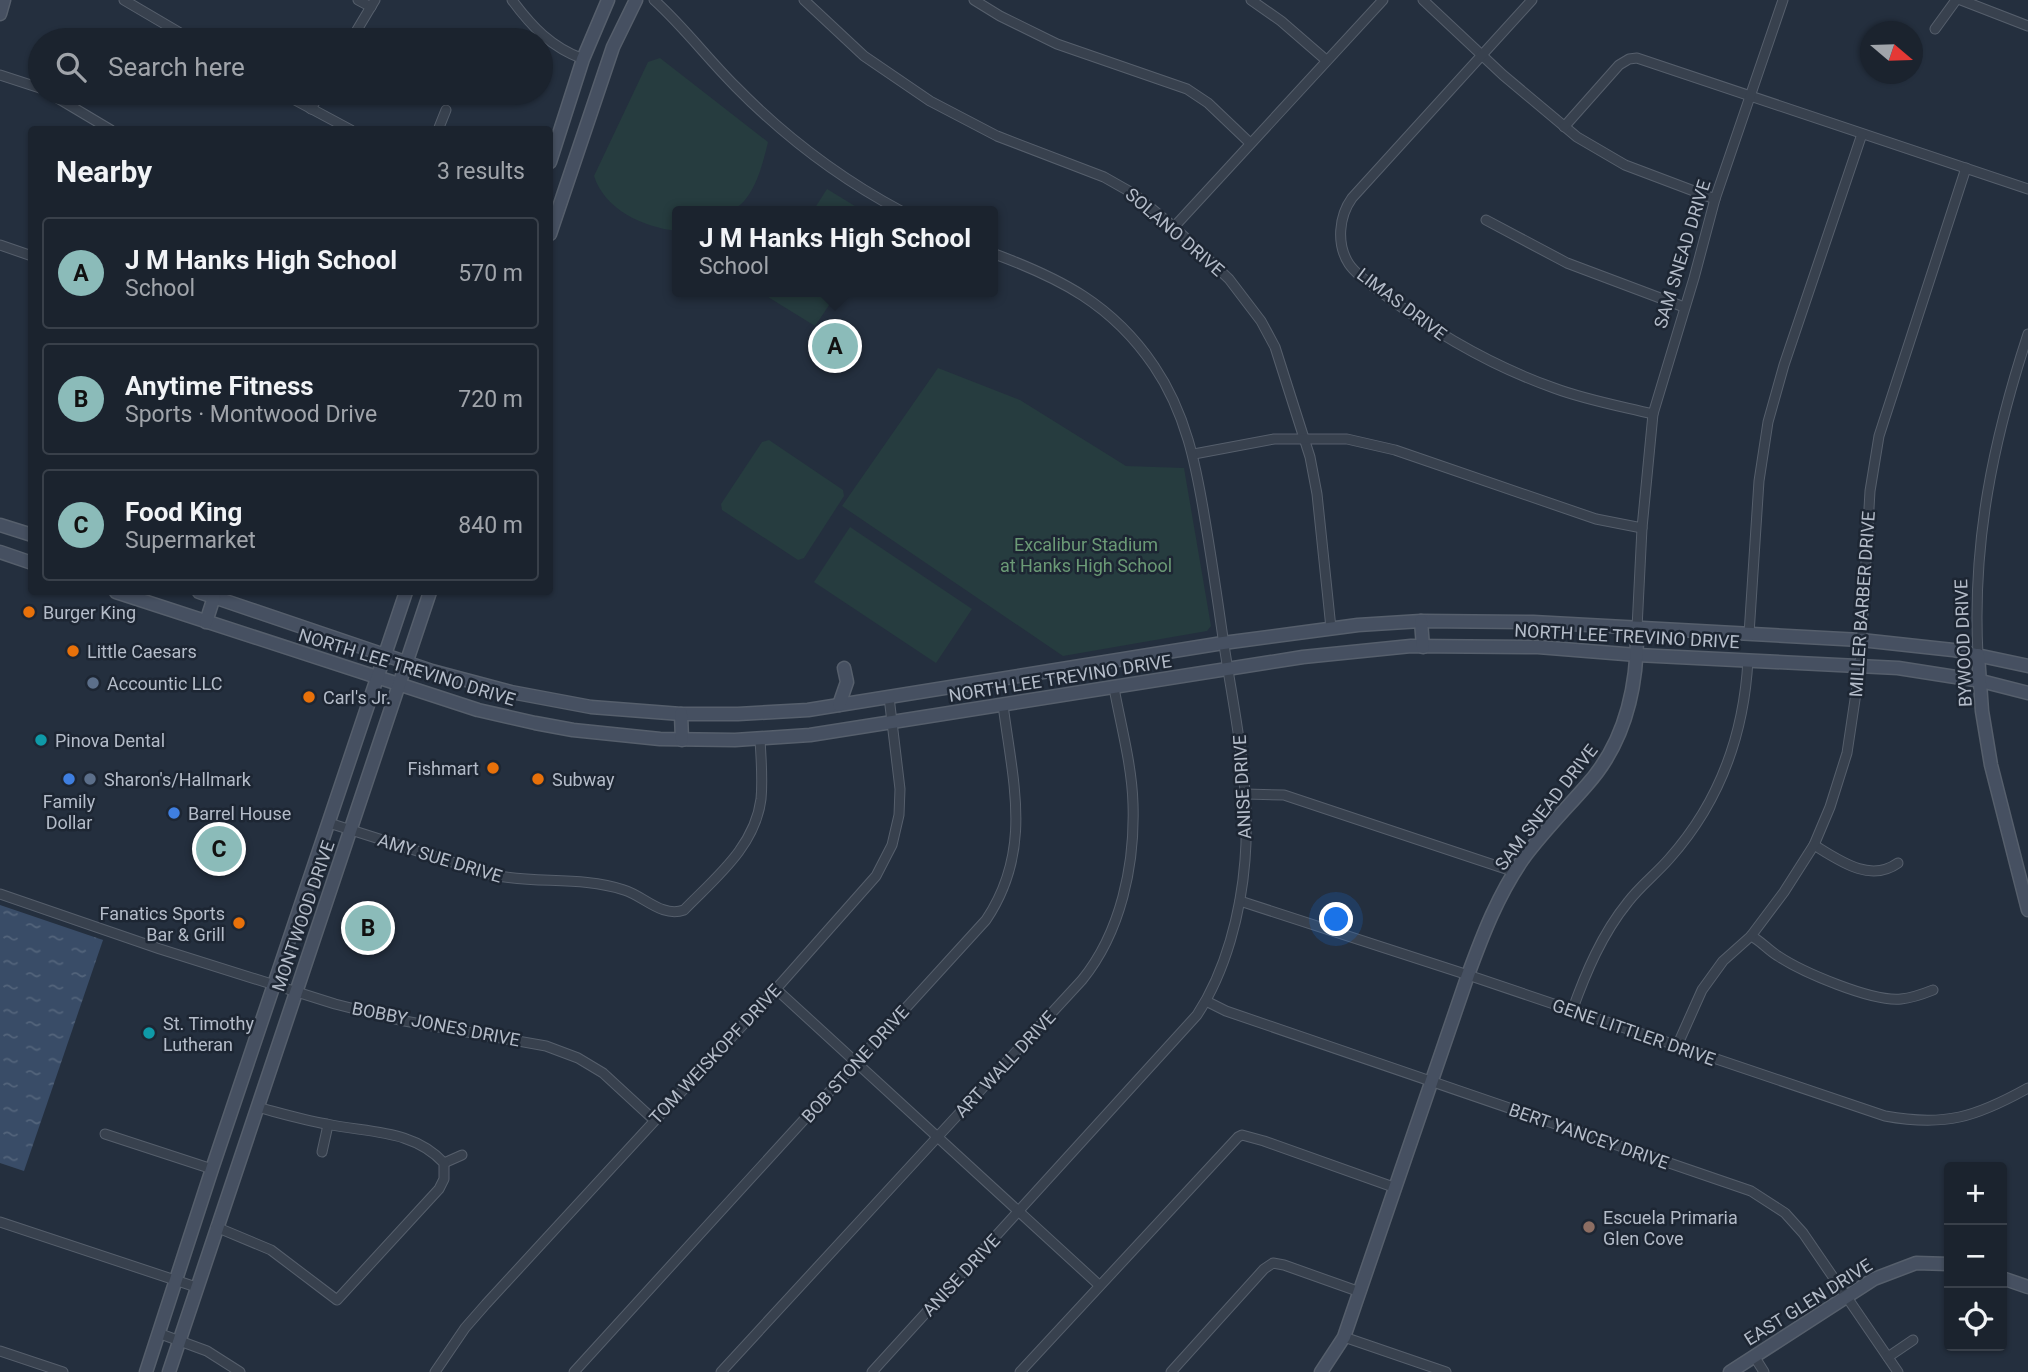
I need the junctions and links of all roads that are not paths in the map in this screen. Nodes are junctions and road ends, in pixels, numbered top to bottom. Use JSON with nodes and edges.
{"nodes":[{"id":1,"x":4,"y":0,"type":"edge"},
{"id":2,"x":124,"y":0,"type":"edge"},
{"id":3,"x":358,"y":0,"type":"edge"},
{"id":4,"x":512,"y":0,"type":"edge"},
{"id":5,"x":608,"y":0,"type":"edge"},
{"id":6,"x":636,"y":0,"type":"edge"},
{"id":7,"x":654,"y":0,"type":"edge"},
{"id":8,"x":804,"y":0,"type":"edge"},
{"id":9,"x":974,"y":0,"type":"edge"},
{"id":10,"x":1251,"y":0,"type":"edge"},
{"id":11,"x":1383,"y":0,"type":"edge"},
{"id":12,"x":1423,"y":0,"type":"edge"},
{"id":13,"x":1532,"y":0,"type":"edge"},
{"id":14,"x":1783,"y":0,"type":"edge"},
{"id":15,"x":1958,"y":0,"type":"edge"},
{"id":16,"x":373,"y":4,"type":"edge"},
{"id":17,"x":0,"y":14,"type":"edge"},
{"id":18,"x":2028,"y":26,"type":"edge"},
{"id":19,"x":172,"y":28,"type":"edge"},
{"id":20,"x":358,"y":28,"type":"edge"},
{"id":21,"x":536,"y":28,"type":"edge"},
{"id":22,"x":1935,"y":29,"type":"dead end"},
{"id":23,"x":553,"y":44,"type":"edge"},
{"id":24,"x":1482,"y":55,"type":"junction"},
{"id":25,"x":583,"y":59,"type":"junction"},
{"id":26,"x":1326,"y":60,"type":"junction"},
{"id":27,"x":0,"y":75,"type":"edge"},
{"id":28,"x":28,"y":84,"type":"edge"},
{"id":29,"x":1751,"y":97,"type":"junction"},
{"id":30,"x":69,"y":105,"type":"edge"},
{"id":31,"x":304,"y":105,"type":"edge"},
{"id":32,"x":313,"y":105,"type":"edge"},
{"id":33,"x":311,"y":109,"type":"junction"},
{"id":34,"x":446,"y":110,"type":"dead end"},
{"id":35,"x":104,"y":126,"type":"edge"},
{"id":36,"x":343,"y":126,"type":"edge"},
{"id":37,"x":440,"y":126,"type":"edge"},
{"id":38,"x":1564,"y":127,"type":"junction"},
{"id":39,"x":1862,"y":134,"type":"junction"},
{"id":40,"x":1251,"y":143,"type":"junction"},
{"id":41,"x":553,"y":153,"type":"edge"},
{"id":42,"x":1966,"y":169,"type":"junction"},
{"id":43,"x":2028,"y":189,"type":"edge"},
{"id":44,"x":1715,"y":199,"type":"junction"},
{"id":45,"x":893,"y":206,"type":"edge"},
{"id":46,"x":554,"y":208,"type":"edge"},
{"id":47,"x":1486,"y":220,"type":"dead end"},
{"id":48,"x":1174,"y":227,"type":"junction"},
{"id":49,"x":0,"y":245,"type":"edge"},
{"id":50,"x":28,"y":255,"type":"edge"},
{"id":51,"x":998,"y":255,"type":"edge"},
{"id":52,"x":1684,"y":307,"type":"junction"},
{"id":53,"x":2028,"y":334,"type":"edge"},
{"id":54,"x":1653,"y":414,"type":"junction"},
{"id":55,"x":1304,"y":437,"type":"junction"},
{"id":56,"x":1194,"y":454,"type":"junction"},
{"id":57,"x":0,"y":525,"type":"edge"},
{"id":58,"x":1642,"y":528,"type":"junction"},
{"id":59,"x":28,"y":534,"type":"edge"},
{"id":60,"x":0,"y":552,"type":"edge"},
{"id":61,"x":28,"y":562,"type":"edge"},
{"id":62,"x":125,"y":595,"type":"edge"},
{"id":63,"x":208,"y":595,"type":"edge"},
{"id":64,"x":405,"y":595,"type":"edge"},
{"id":65,"x":429,"y":595,"type":"edge"},
{"id":66,"x":214,"y":597,"type":"junction"},
{"id":67,"x":1421,"y":621,"type":"junction"},
{"id":68,"x":206,"y":622,"type":"junction"},
{"id":69,"x":1331,"y":628,"type":"junction"},
{"id":70,"x":1637,"y":628,"type":"junction"},
{"id":71,"x":1749,"y":634,"type":"junction"},
{"id":72,"x":1861,"y":640,"type":"junction"},
{"id":73,"x":1223,"y":643,"type":"junction"},
{"id":74,"x":1423,"y":647,"type":"junction"},
{"id":75,"x":386,"y":655,"type":"junction"},
{"id":76,"x":1637,"y":655,"type":"junction"},
{"id":77,"x":1979,"y":655,"type":"junction"},
{"id":78,"x":1748,"y":660,"type":"junction"},
{"id":79,"x":407,"y":662,"type":"junction"},
{"id":80,"x":1860,"y":666,"type":"junction"},
{"id":81,"x":2028,"y":666,"type":"edge"},
{"id":82,"x":845,"y":668,"type":"dead end"},
{"id":83,"x":1227,"y":669,"type":"junction"},
{"id":84,"x":377,"y":679,"type":"junction"},
{"id":85,"x":1981,"y":681,"type":"junction"},
{"id":86,"x":398,"y":685,"type":"junction"},
{"id":87,"x":1114,"y":688,"type":"junction"},
{"id":88,"x":2028,"y":693,"type":"edge"},
{"id":89,"x":889,"y":697,"type":"junction"},
{"id":90,"x":839,"y":705,"type":"junction"},
{"id":91,"x":1003,"y":705,"type":"junction"},
{"id":92,"x":681,"y":714,"type":"junction"},
{"id":93,"x":891,"y":722,"type":"junction"},
{"id":94,"x":760,"y":739,"type":"junction"},
{"id":95,"x":682,"y":740,"type":"junction"},
{"id":96,"x":1246,"y":794,"type":"junction"},
{"id":97,"x":329,"y":823,"type":"junction"},
{"id":98,"x":351,"y":830,"type":"junction"},
{"id":99,"x":1814,"y":845,"type":"junction"},
{"id":100,"x":1898,"y":863,"type":"dead end"},
{"id":101,"x":1515,"y":873,"type":"junction"},
{"id":102,"x":0,"y":894,"type":"edge"},
{"id":103,"x":1240,"y":901,"type":"junction"},
{"id":104,"x":2028,"y":910,"type":"edge"},
{"id":105,"x":1751,"y":936,"type":"junction"},
{"id":106,"x":1468,"y":975,"type":"junction"},
{"id":107,"x":275,"y":985,"type":"junction"},
{"id":108,"x":776,"y":989,"type":"junction"},
{"id":109,"x":1933,"y":990,"type":"dead end"},
{"id":110,"x":296,"y":991,"type":"junction"},
{"id":111,"x":1206,"y":1001,"type":"junction"},
{"id":112,"x":1572,"y":1011,"type":"junction"},
{"id":113,"x":1676,"y":1046,"type":"junction"},
{"id":114,"x":856,"y":1063,"type":"junction"},
{"id":115,"x":1433,"y":1083,"type":"junction"},
{"id":116,"x":2028,"y":1088,"type":"edge"},
{"id":117,"x":257,"y":1107,"type":"junction"},
{"id":118,"x":654,"y":1120,"type":"junction"},
{"id":119,"x":328,"y":1125,"type":"junction"},
{"id":120,"x":105,"y":1134,"type":"dead end"},
{"id":121,"x":938,"y":1137,"type":"junction"},
{"id":122,"x":322,"y":1152,"type":"dead end"},
{"id":123,"x":462,"y":1156,"type":"dead end"},
{"id":124,"x":444,"y":1163,"type":"junction"},
{"id":125,"x":212,"y":1169,"type":"junction"},
{"id":126,"x":1396,"y":1188,"type":"junction"},
{"id":127,"x":1019,"y":1212,"type":"junction"},
{"id":128,"x":0,"y":1222,"type":"edge"},
{"id":129,"x":216,"y":1227,"type":"junction"},
{"id":130,"x":1944,"y":1264,"type":"edge"},
{"id":131,"x":2007,"y":1280,"type":"edge"},
{"id":132,"x":176,"y":1281,"type":"junction"},
{"id":133,"x":1099,"y":1285,"type":"junction"},
{"id":134,"x":196,"y":1287,"type":"junction"},
{"id":135,"x":2028,"y":1287,"type":"edge"},
{"id":136,"x":1360,"y":1292,"type":"junction"},
{"id":137,"x":1847,"y":1297,"type":"junction"},
{"id":138,"x":158,"y":1333,"type":"junction"},
{"id":139,"x":1345,"y":1336,"type":"junction"},
{"id":140,"x":178,"y":1340,"type":"junction"},
{"id":141,"x":1913,"y":1340,"type":"dead end"},
{"id":142,"x":0,"y":1351,"type":"edge"},
{"id":143,"x":1754,"y":1356,"type":"junction"},
{"id":144,"x":1888,"y":1357,"type":"junction"},
{"id":145,"x":63,"y":1372,"type":"edge"},
{"id":146,"x":146,"y":1372,"type":"edge"},
{"id":147,"x":169,"y":1372,"type":"edge"},
{"id":148,"x":240,"y":1372,"type":"edge"},
{"id":149,"x":435,"y":1372,"type":"edge"},
{"id":150,"x":574,"y":1372,"type":"edge"},
{"id":151,"x":721,"y":1372,"type":"edge"},
{"id":152,"x":872,"y":1372,"type":"edge"},
{"id":153,"x":1020,"y":1372,"type":"edge"},
{"id":154,"x":1171,"y":1372,"type":"edge"},
{"id":155,"x":1321,"y":1372,"type":"edge"},
{"id":156,"x":1446,"y":1372,"type":"edge"},
{"id":157,"x":1730,"y":1372,"type":"edge"},
{"id":158,"x":1764,"y":1372,"type":"edge"},
{"id":159,"x":1898,"y":1372,"type":"edge"}],
"edges":[{"from":1,"to":17,"type":"main road"},
{"from":2,"to":19,"type":"street"},
{"from":3,"to":16,"type":"street"},
{"from":4,"to":21,"type":"street"},
{"from":5,"to":25,"type":"main road"},
{"from":6,"to":46,"type":"main road"},
{"from":7,"to":45,"type":"street"},
{"from":8,"to":48,"type":"street","name":"SOLANO DRIVE"},
{"from":9,"to":40,"type":"street"},
{"from":10,"to":26,"type":"street"},
{"from":11,"to":26,"type":"street"},
{"from":12,"to":24,"type":"street"},
{"from":13,"to":24,"type":"street","name":"LIMAS DRIVE"},
{"from":14,"to":29,"type":"street","name":"SAM SNEAD DRIVE"},
{"from":15,"to":18,"type":"street"},
{"from":15,"to":22,"type":"street"},
{"from":16,"to":20,"type":"street"},
{"from":23,"to":25,"type":"street"},
{"from":24,"to":38,"type":"street"},
{"from":24,"to":54,"type":"street","name":"LIMAS DRIVE"},
{"from":25,"to":41,"type":"main road"},
{"from":26,"to":40,"type":"street"},
{"from":27,"to":28,"type":"street"},
{"from":29,"to":38,"type":"street"},
{"from":29,"to":39,"type":"street"},
{"from":29,"to":44,"type":"street","name":"SAM SNEAD DRIVE"},
{"from":30,"to":35,"type":"street"},
{"from":31,"to":33,"type":"street"},
{"from":32,"to":33,"type":"street"},
{"from":33,"to":36,"type":"street"},
{"from":34,"to":37,"type":"street"},
{"from":38,"to":44,"type":"street"},
{"from":39,"to":42,"type":"street"},
{"from":39,"to":71,"type":"street"},
{"from":40,"to":48,"type":"street"},
{"from":42,"to":43,"type":"street"},
{"from":42,"to":72,"type":"street","name":"MILLER BARBER DRIVE"},
{"from":44,"to":52,"type":"street","name":"SAM SNEAD DRIVE"},
{"from":47,"to":52,"type":"street"},
{"from":48,"to":55,"type":"street","name":"SOLANO DRIVE"},
{"from":49,"to":50,"type":"street"},
{"from":51,"to":56,"type":"street","name":"ANISE DRIVE"},
{"from":52,"to":54,"type":"street","name":"SAM SNEAD DRIVE"},
{"from":53,"to":77,"type":"street","name":"BYWOOD DRIVE"},
{"from":54,"to":58,"type":"street","name":"SAM SNEAD DRIVE"},
{"from":55,"to":56,"type":"street"},
{"from":55,"to":58,"type":"street"},
{"from":55,"to":69,"type":"street","name":"SOLANO DRIVE"},
{"from":56,"to":73,"type":"street","name":"ANISE DRIVE"},
{"from":57,"to":59,"type":"main road"},
{"from":58,"to":70,"type":"street","name":"SAM SNEAD DRIVE"},
{"from":60,"to":61,"type":"main road"},
{"from":62,"to":68,"type":"main road","name":"NORTH LEE TREVINO DRIVE"},
{"from":63,"to":66,"type":"main road","name":"NORTH LEE TREVINO DRIVE"},
{"from":64,"to":75,"type":"main road","name":"MONTWOOD DRIVE"},
{"from":65,"to":79,"type":"main road","name":"MONTWOOD DRIVE"},
{"from":66,"to":68,"type":"main road"},
{"from":66,"to":75,"type":"main road","name":"NORTH LEE TREVINO DRIVE"},
{"from":67,"to":69,"type":"main road","name":"NORTH LEE TREVINO DRIVE"},
{"from":67,"to":70,"type":"main road","name":"NORTH LEE TREVINO DRIVE"},
{"from":67,"to":74,"type":"main road"},
{"from":68,"to":84,"type":"main road","name":"NORTH LEE TREVINO DRIVE"},
{"from":69,"to":73,"type":"main road","name":"NORTH LEE TREVINO DRIVE"},
{"from":70,"to":71,"type":"main road","name":"NORTH LEE TREVINO DRIVE"},
{"from":70,"to":76,"type":"main road","name":"SAM SNEAD DRIVE"},
{"from":71,"to":72,"type":"main road","name":"NORTH LEE TREVINO DRIVE"},
{"from":72,"to":77,"type":"main road","name":"NORTH LEE TREVINO DRIVE"},
{"from":72,"to":80,"type":"street","name":"MILLER BARBER DRIVE"},
{"from":73,"to":83,"type":"street","name":"ANISE DRIVE"},
{"from":73,"to":89,"type":"main road","name":"NORTH LEE TREVINO DRIVE"},
{"from":74,"to":76,"type":"main road","name":"NORTH LEE TREVINO DRIVE"},
{"from":74,"to":83,"type":"main road","name":"NORTH LEE TREVINO DRIVE"},
{"from":75,"to":79,"type":"main road","name":"NORTH LEE TREVINO DRIVE"},
{"from":75,"to":84,"type":"main road","name":"MONTWOOD DRIVE"},
{"from":76,"to":78,"type":"main road","name":"NORTH LEE TREVINO DRIVE"},
{"from":76,"to":101,"type":"main road","name":"SAM SNEAD DRIVE"},
{"from":77,"to":81,"type":"main road","name":"NORTH LEE TREVINO DRIVE"},
{"from":77,"to":85,"type":"main road","name":"BYWOOD DRIVE"},
{"from":78,"to":80,"type":"main road","name":"NORTH LEE TREVINO DRIVE"},
{"from":78,"to":112,"type":"street"},
{"from":79,"to":86,"type":"main road","name":"MONTWOOD DRIVE"},
{"from":79,"to":92,"type":"main road","name":"NORTH LEE TREVINO DRIVE"},
{"from":80,"to":85,"type":"main road","name":"NORTH LEE TREVINO DRIVE"},
{"from":80,"to":99,"type":"street","name":"MILLER BARBER DRIVE"},
{"from":82,"to":90,"type":"main road"},
{"from":83,"to":87,"type":"main road","name":"NORTH LEE TREVINO DRIVE"},
{"from":83,"to":96,"type":"street","name":"ANISE DRIVE"},
{"from":84,"to":86,"type":"main road","name":"NORTH LEE TREVINO DRIVE"},
{"from":84,"to":97,"type":"main road","name":"MONTWOOD DRIVE"},
{"from":85,"to":88,"type":"main road","name":"NORTH LEE TREVINO DRIVE"},
{"from":85,"to":104,"type":"main road","name":"BYWOOD DRIVE"},
{"from":86,"to":95,"type":"main road","name":"NORTH LEE TREVINO DRIVE"},
{"from":86,"to":98,"type":"main road","name":"MONTWOOD DRIVE"},
{"from":87,"to":91,"type":"main road","name":"NORTH LEE TREVINO DRIVE"},
{"from":87,"to":121,"type":"street","name":"ART WALL DRIVE"},
{"from":89,"to":90,"type":"main road","name":"NORTH LEE TREVINO DRIVE"},
{"from":89,"to":93,"type":"street","name":"TOM WEISKOPF DRIVE"},
{"from":90,"to":92,"type":"main road","name":"NORTH LEE TREVINO DRIVE"},
{"from":91,"to":93,"type":"main road","name":"NORTH LEE TREVINO DRIVE"},
{"from":91,"to":114,"type":"street","name":"BOB STONE DRIVE"},
{"from":92,"to":95,"type":"main road"},
{"from":93,"to":94,"type":"main road","name":"NORTH LEE TREVINO DRIVE"},
{"from":93,"to":108,"type":"street","name":"TOM WEISKOPF DRIVE"},
{"from":94,"to":95,"type":"main road","name":"NORTH LEE TREVINO DRIVE"},
{"from":94,"to":98,"type":"street","name":"AMY SUE DRIVE"},
{"from":96,"to":101,"type":"street"},
{"from":96,"to":103,"type":"street","name":"ANISE DRIVE"},
{"from":97,"to":98,"type":"street","name":"AMY SUE DRIVE"},
{"from":97,"to":107,"type":"main road","name":"MONTWOOD DRIVE"},
{"from":98,"to":110,"type":"main road","name":"MONTWOOD DRIVE"},
{"from":99,"to":100,"type":"street"},
{"from":99,"to":105,"type":"street","name":"MILLER BARBER DRIVE"},
{"from":101,"to":106,"type":"main road","name":"SAM SNEAD DRIVE"},
{"from":102,"to":107,"type":"street","name":"BOBBY JONES DRIVE"},
{"from":103,"to":106,"type":"street","name":"GENE LITTLER DRIVE"},
{"from":103,"to":111,"type":"street","name":"ANISE DRIVE"},
{"from":105,"to":109,"type":"street"},
{"from":105,"to":113,"type":"street","name":"MILLER BARBER DRIVE"},
{"from":106,"to":112,"type":"street","name":"GENE LITTLER DRIVE"},
{"from":106,"to":115,"type":"main road","name":"SAM SNEAD DRIVE"},
{"from":107,"to":110,"type":"street","name":"BOBBY JONES DRIVE"},
{"from":107,"to":125,"type":"main road","name":"MONTWOOD DRIVE"},
{"from":108,"to":114,"type":"street"},
{"from":108,"to":118,"type":"street","name":"TOM WEISKOPF DRIVE"},
{"from":110,"to":117,"type":"main road","name":"MONTWOOD DRIVE"},
{"from":110,"to":118,"type":"street","name":"BOBBY JONES DRIVE"},
{"from":111,"to":115,"type":"street","name":"BERT YANCEY DRIVE"},
{"from":111,"to":127,"type":"street","name":"ANISE DRIVE"},
{"from":112,"to":113,"type":"street","name":"GENE LITTLER DRIVE"},
{"from":113,"to":116,"type":"street","name":"GENE LITTLER DRIVE"},
{"from":114,"to":121,"type":"street"},
{"from":114,"to":150,"type":"street","name":"BOB STONE DRIVE"},
{"from":115,"to":126,"type":"main road","name":"SAM SNEAD DRIVE"},
{"from":115,"to":137,"type":"street","name":"BERT YANCEY DRIVE"},
{"from":117,"to":119,"type":"street"},
{"from":117,"to":129,"type":"main road","name":"MONTWOOD DRIVE"},
{"from":118,"to":149,"type":"street","name":"TOM WEISKOPF DRIVE"},
{"from":119,"to":122,"type":"street"},
{"from":119,"to":124,"type":"street"},
{"from":120,"to":125,"type":"street"},
{"from":121,"to":127,"type":"street"},
{"from":121,"to":151,"type":"street","name":"ART WALL DRIVE"},
{"from":123,"to":124,"type":"street"},
{"from":124,"to":129,"type":"street"},
{"from":125,"to":132,"type":"main road","name":"MONTWOOD DRIVE"},
{"from":126,"to":133,"type":"street"},
{"from":126,"to":136,"type":"main road","name":"SAM SNEAD DRIVE"},
{"from":127,"to":133,"type":"street"},
{"from":127,"to":152,"type":"street","name":"ANISE DRIVE"},
{"from":128,"to":132,"type":"street"},
{"from":129,"to":134,"type":"main road","name":"MONTWOOD DRIVE"},
{"from":130,"to":137,"type":"main road","name":"EAST GLEN DRIVE"},
{"from":131,"to":135,"type":"main road"},
{"from":132,"to":134,"type":"street"},
{"from":132,"to":138,"type":"main road","name":"MONTWOOD DRIVE"},
{"from":133,"to":153,"type":"street"},
{"from":134,"to":140,"type":"main road","name":"MONTWOOD DRIVE"},
{"from":136,"to":139,"type":"main road","name":"SAM SNEAD DRIVE"},
{"from":136,"to":154,"type":"street"},
{"from":137,"to":143,"type":"main road","name":"EAST GLEN DRIVE"},
{"from":137,"to":144,"type":"street","name":"BERT YANCEY DRIVE"},
{"from":138,"to":140,"type":"street"},
{"from":138,"to":146,"type":"main road","name":"MONTWOOD DRIVE"},
{"from":139,"to":155,"type":"main road","name":"SAM SNEAD DRIVE"},
{"from":139,"to":156,"type":"street"},
{"from":140,"to":147,"type":"main road","name":"MONTWOOD DRIVE"},
{"from":140,"to":148,"type":"street"},
{"from":141,"to":144,"type":"street"},
{"from":142,"to":145,"type":"street"},
{"from":143,"to":157,"type":"main road","name":"EAST GLEN DRIVE"},
{"from":143,"to":158,"type":"street"},
{"from":144,"to":159,"type":"street","name":"BERT YANCEY DRIVE"}]}
